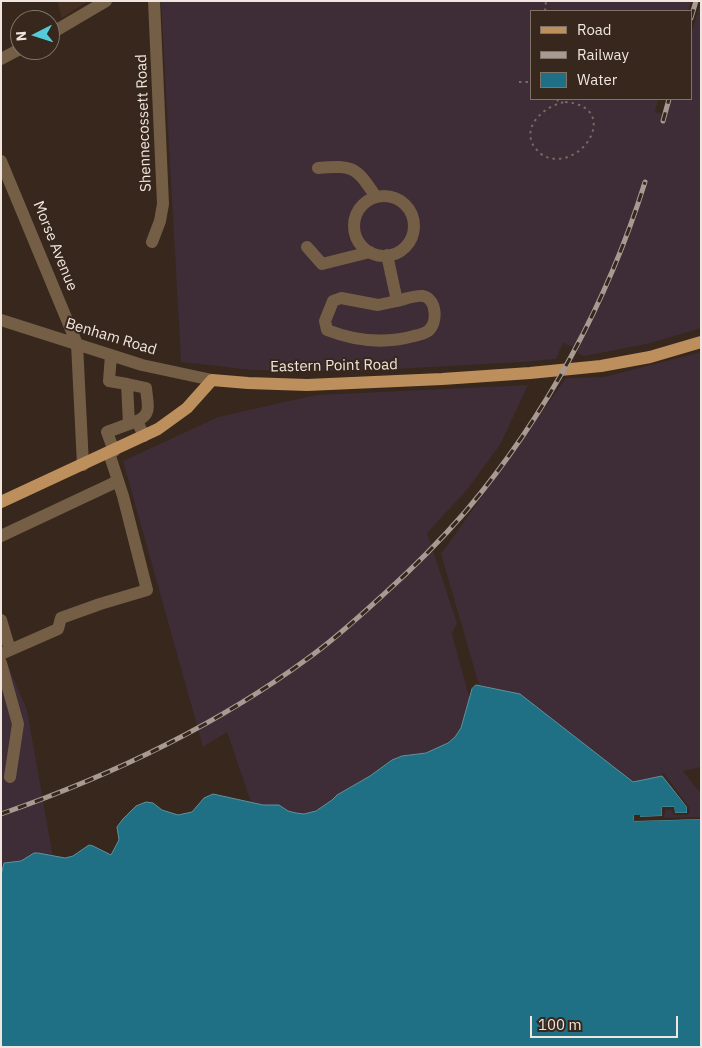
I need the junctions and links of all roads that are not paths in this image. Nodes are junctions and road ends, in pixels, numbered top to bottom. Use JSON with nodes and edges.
{"nodes":[{"id":1,"x":106,"y":1,"type":"edge"},
{"id":2,"x":154,"y":1,"type":"edge"},
{"id":3,"x":60,"y":28,"type":"edge"},
{"id":4,"x":1,"y":161,"type":"edge"},
{"id":5,"x":318,"y":168,"type":"dead end"},
{"id":6,"x":376,"y":197,"type":"junction"},
{"id":7,"x":152,"y":242,"type":"dead end"},
{"id":8,"x":307,"y":247,"type":"dead end"},
{"id":9,"x":370,"y":252,"type":"junction"},
{"id":10,"x":387,"y":255,"type":"junction"},
{"id":11,"x":397,"y":301,"type":"junction"},
{"id":12,"x":1,"y":320,"type":"edge"},
{"id":13,"x":701,"y":342,"type":"edge"},
{"id":14,"x":77,"y":344,"type":"junction"},
{"id":15,"x":111,"y":355,"type":"junction"},
{"id":16,"x":140,"y":364,"type":"junction"},
{"id":17,"x":212,"y":380,"type":"junction"},
{"id":18,"x":131,"y":385,"type":"junction"},
{"id":19,"x":133,"y":423,"type":"junction"},
{"id":20,"x":144,"y":436,"type":"junction"},
{"id":21,"x":112,"y":452,"type":"junction"},
{"id":22,"x":83,"y":465,"type":"junction"},
{"id":23,"x":118,"y":481,"type":"junction"},
{"id":24,"x":1,"y":502,"type":"edge"},
{"id":25,"x":1,"y":536,"type":"edge"},
{"id":26,"x":1,"y":620,"type":"edge"},
{"id":27,"x":6,"y":652,"type":"edge"},
{"id":28,"x":1,"y":664,"type":"edge"},
{"id":29,"x":10,"y":777,"type":"dead end"}],
"edges":[{"from":1,"to":3,"type":"street"},
{"from":2,"to":7,"type":"street","name":"Shennecossett Road"},
{"from":4,"to":14,"type":"street","name":"Morse Avenue"},
{"from":5,"to":6,"type":"street"},
{"from":6,"to":9,"type":"street"},
{"from":6,"to":10,"type":"street"},
{"from":8,"to":9,"type":"street"},
{"from":9,"to":10,"type":"street"},
{"from":10,"to":11,"type":"street"},
{"from":11,"to":11,"type":"street"},
{"from":12,"to":14,"type":"street","name":"Benham Road"},
{"from":13,"to":17,"type":"main road","name":"Eastern Point Road"},
{"from":14,"to":15,"type":"street","name":"Benham Road"},
{"from":14,"to":22,"type":"street","name":"Morse Avenue"},
{"from":15,"to":16,"type":"street","name":"Benham Road"},
{"from":15,"to":18,"type":"street"},
{"from":16,"to":17,"type":"street","name":"Benham Road"},
{"from":16,"to":18,"type":"street"},
{"from":17,"to":20,"type":"main road"},
{"from":18,"to":19,"type":"street"},
{"from":18,"to":19,"type":"street"},
{"from":19,"to":20,"type":"street"},
{"from":19,"to":21,"type":"street"},
{"from":20,"to":21,"type":"main road"},
{"from":21,"to":22,"type":"main road"},
{"from":21,"to":23,"type":"street"},
{"from":22,"to":24,"type":"main road"},
{"from":23,"to":25,"type":"street"},
{"from":23,"to":27,"type":"street"},
{"from":26,"to":27,"type":"street"},
{"from":28,"to":29,"type":"street"}]}
